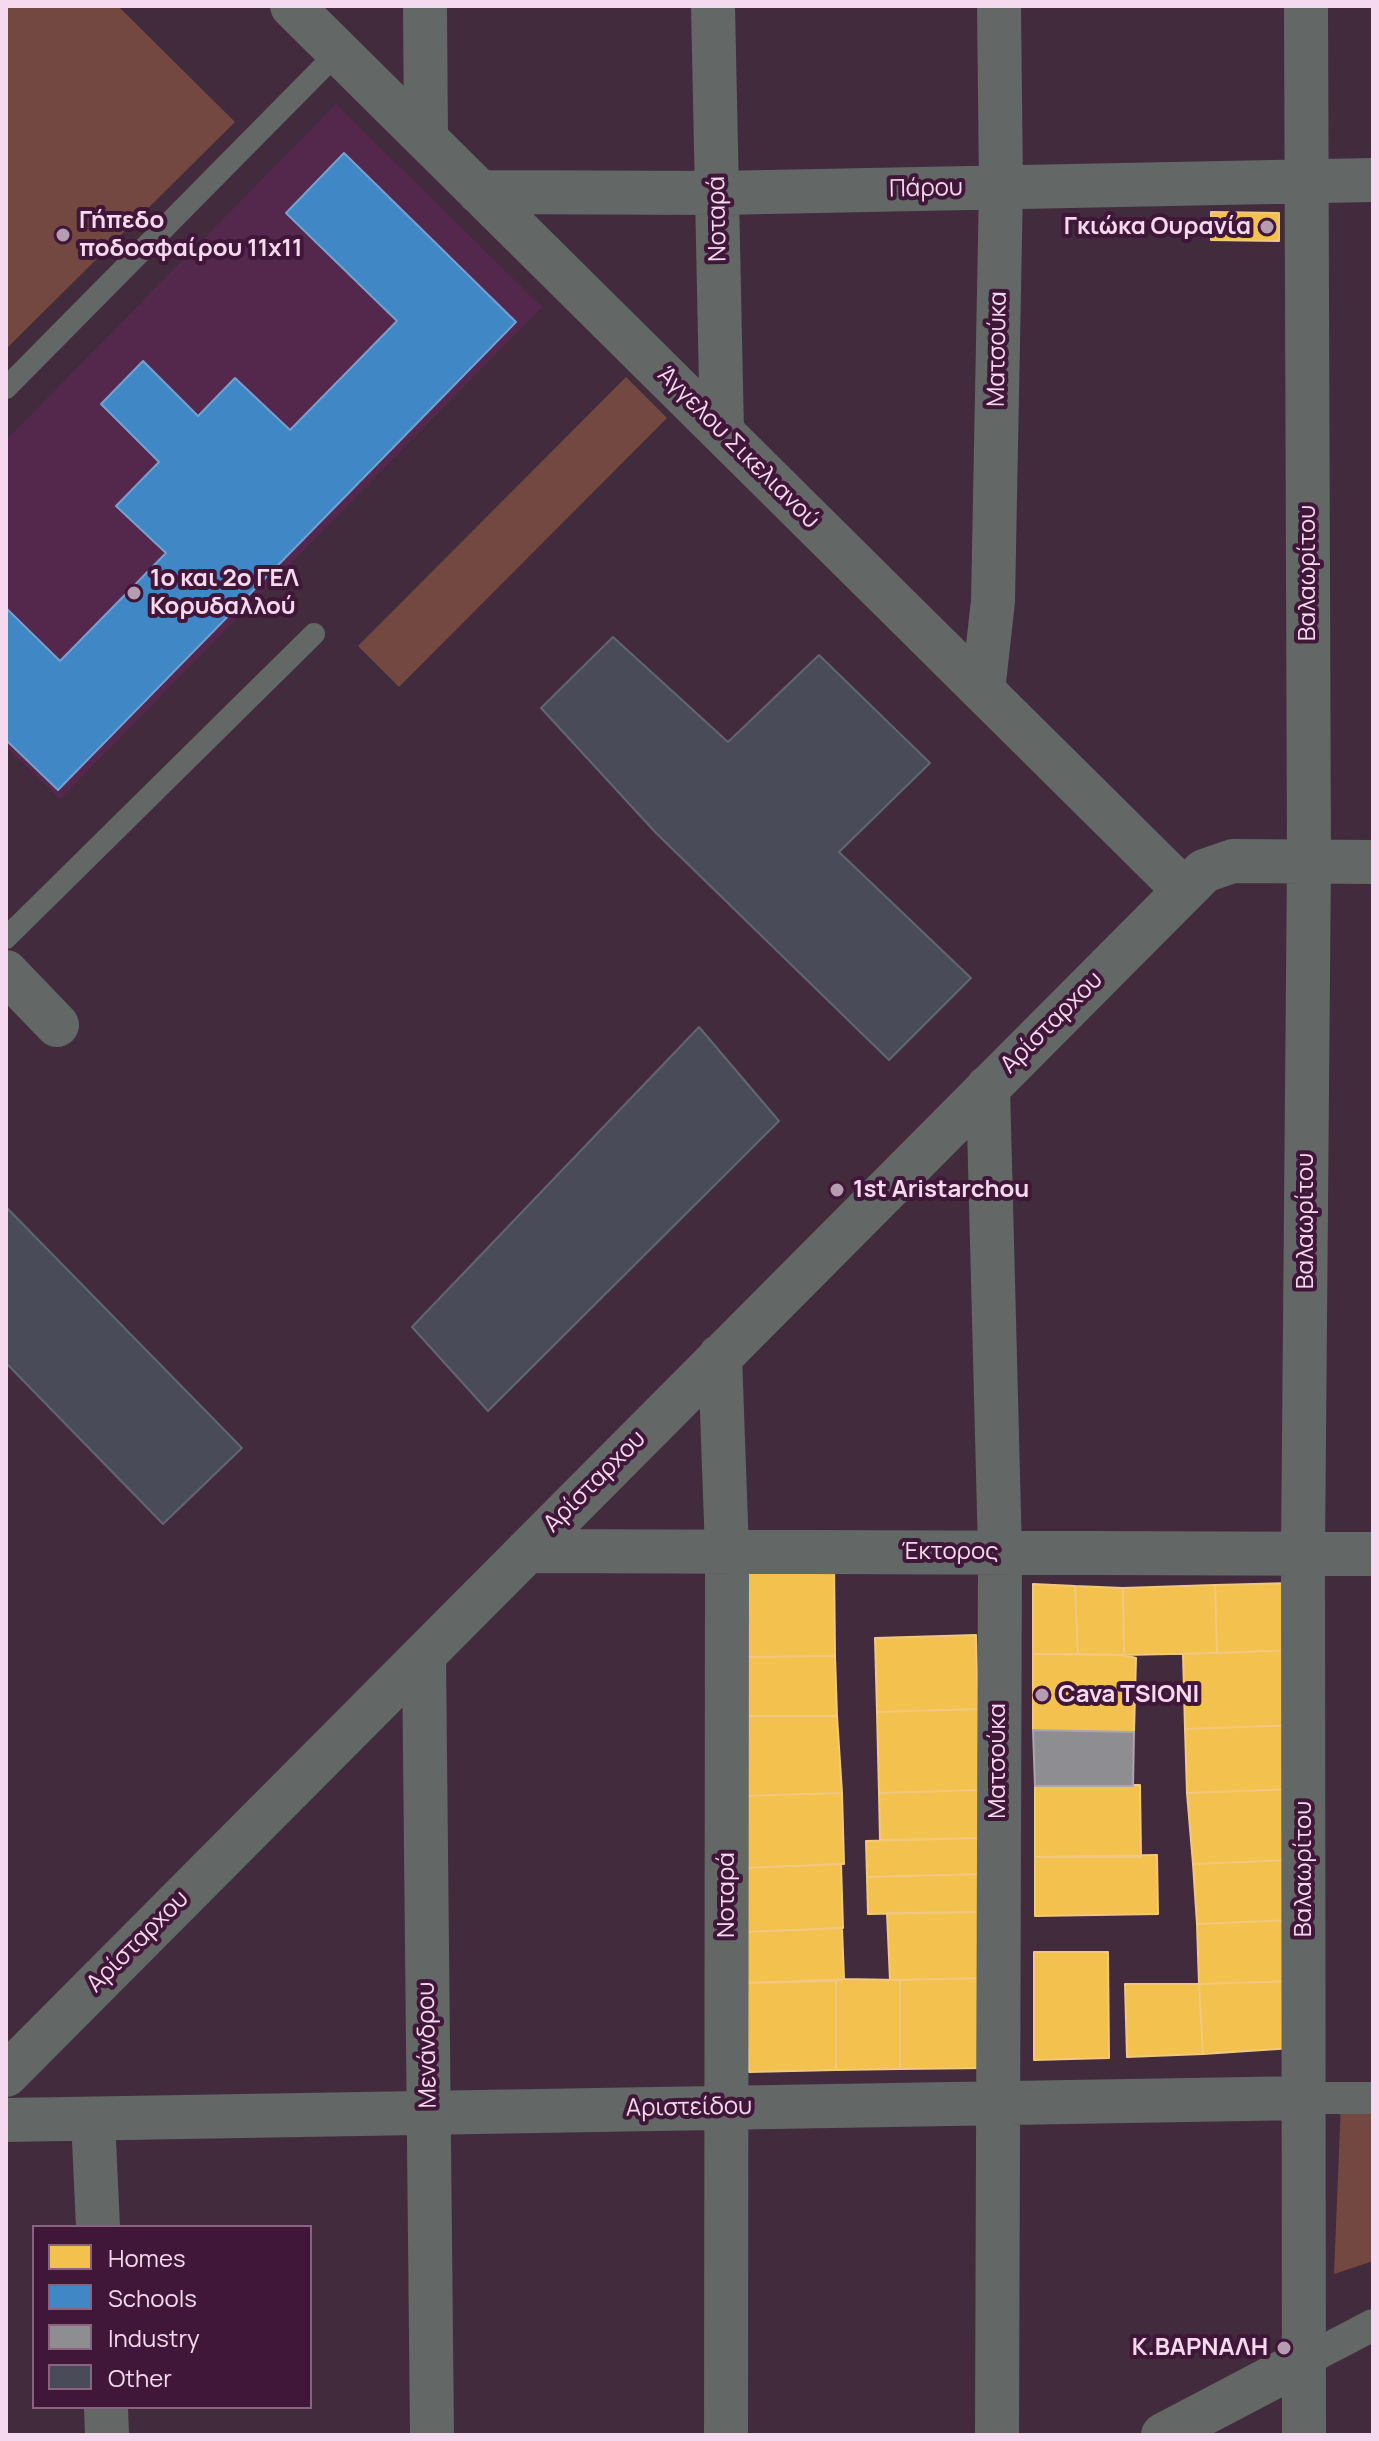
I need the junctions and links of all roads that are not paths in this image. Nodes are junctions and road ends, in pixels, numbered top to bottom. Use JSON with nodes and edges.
{"nodes":[{"id":1,"x":292,"y":6,"type":"edge"},
{"id":2,"x":425,"y":6,"type":"edge"},
{"id":3,"x":713,"y":6,"type":"edge"},
{"id":4,"x":999,"y":6,"type":"edge"},
{"id":5,"x":1306,"y":6,"type":"edge"},
{"id":6,"x":338,"y":52,"type":"junction"},
{"id":7,"x":426,"y":139,"type":"junction"},
{"id":8,"x":1373,"y":180,"type":"edge"},
{"id":9,"x":1307,"y":181,"type":"junction"},
{"id":10,"x":1001,"y":187,"type":"junction"},
{"id":11,"x":479,"y":192,"type":"junction"},
{"id":12,"x":717,"y":193,"type":"junction"},
{"id":13,"x":6,"y":388,"type":"edge"},
{"id":14,"x":722,"y":432,"type":"junction"},
{"id":15,"x":314,"y":634,"type":"dead end"},
{"id":16,"x":983,"y":691,"type":"junction"},
{"id":17,"x":1309,"y":861,"type":"junction"},
{"id":18,"x":1373,"y":862,"type":"edge"},
{"id":19,"x":1184,"y":890,"type":"junction"},
{"id":20,"x":6,"y":938,"type":"edge"},
{"id":21,"x":6,"y":972,"type":"edge"},
{"id":22,"x":57,"y":1025,"type":"dead end"},
{"id":23,"x":988,"y":1087,"type":"junction"},
{"id":24,"x":720,"y":1356,"type":"junction"},
{"id":25,"x":527,"y":1551,"type":"junction"},
{"id":26,"x":727,"y":1551,"type":"junction"},
{"id":27,"x":1000,"y":1552,"type":"junction"},
{"id":28,"x":1303,"y":1553,"type":"junction"},
{"id":29,"x":1373,"y":1554,"type":"edge"},
{"id":30,"x":424,"y":1655,"type":"junction"},
{"id":31,"x":6,"y":2075,"type":"edge"},
{"id":32,"x":1305,"y":2098,"type":"junction"},
{"id":33,"x":1373,"y":2098,"type":"edge"},
{"id":34,"x":996,"y":2103,"type":"junction"},
{"id":35,"x":727,"y":2107,"type":"junction"},
{"id":36,"x":429,"y":2113,"type":"junction"},
{"id":37,"x":93,"y":2119,"type":"junction"},
{"id":38,"x":6,"y":2120,"type":"edge"},
{"id":39,"x":98,"y":2225,"type":"edge"},
{"id":40,"x":1373,"y":2325,"type":"edge"},
{"id":41,"x":1302,"y":2362,"type":"junction"},
{"id":42,"x":106,"y":2409,"type":"edge"},
{"id":43,"x":107,"y":2435,"type":"edge"},
{"id":44,"x":432,"y":2435,"type":"edge"},
{"id":45,"x":726,"y":2435,"type":"edge"},
{"id":46,"x":997,"y":2435,"type":"edge"},
{"id":47,"x":1163,"y":2435,"type":"edge"},
{"id":48,"x":1304,"y":2435,"type":"edge"}],
"edges":[{"from":1,"to":6,"type":"street","name":"Άγγελου Σικελιανού"},
{"from":2,"to":7,"type":"street"},
{"from":3,"to":12,"type":"street","name":"Νοταρά"},
{"from":4,"to":10,"type":"street","name":"Ματσούκα"},
{"from":5,"to":9,"type":"street","name":"Βαλαωρίτου"},
{"from":6,"to":7,"type":"street","name":"Άγγελου Σικελιανού"},
{"from":6,"to":13,"type":"lane"},
{"from":7,"to":11,"type":"street","name":"Άγγελου Σικελιανού"},
{"from":8,"to":9,"type":"street","name":"Πάρου"},
{"from":9,"to":10,"type":"street","name":"Πάρου"},
{"from":9,"to":17,"type":"street","name":"Βαλαωρίτου"},
{"from":10,"to":12,"type":"street","name":"Πάρου"},
{"from":10,"to":16,"type":"street","name":"Ματσούκα"},
{"from":11,"to":12,"type":"street","name":"Πάρου"},
{"from":11,"to":14,"type":"street","name":"Άγγελου Σικελιανού"},
{"from":12,"to":14,"type":"street","name":"Νοταρά"},
{"from":14,"to":16,"type":"street","name":"Άγγελου Σικελιανού"},
{"from":15,"to":20,"type":"lane"},
{"from":16,"to":19,"type":"street","name":"Άγγελου Σικελιανού"},
{"from":17,"to":18,"type":"street","name":"Αρίσταρχου"},
{"from":17,"to":19,"type":"street","name":"Αρίσταρχου"},
{"from":17,"to":28,"type":"street","name":"Βαλαωρίτου"},
{"from":19,"to":23,"type":"street","name":"Αρίσταρχου"},
{"from":21,"to":22,"type":"street"},
{"from":23,"to":24,"type":"street","name":"Αρίσταρχου"},
{"from":23,"to":27,"type":"street","name":"Ματσούκα"},
{"from":24,"to":25,"type":"street","name":"Αρίσταρχου"},
{"from":24,"to":26,"type":"street","name":"Νοταρά"},
{"from":25,"to":26,"type":"street","name":"Έκτορος"},
{"from":25,"to":30,"type":"street","name":"Αρίσταρχου"},
{"from":26,"to":27,"type":"street","name":"Έκτορος"},
{"from":26,"to":35,"type":"street","name":"Νοταρά"},
{"from":27,"to":28,"type":"street","name":"Έκτορος"},
{"from":27,"to":34,"type":"street","name":"Ματσούκα"},
{"from":28,"to":29,"type":"street","name":"Έκτορος"},
{"from":28,"to":32,"type":"street","name":"Βαλαωρίτου"},
{"from":30,"to":31,"type":"street","name":"Αρίσταρχου"},
{"from":30,"to":36,"type":"street","name":"Μενάνδρου"},
{"from":32,"to":33,"type":"street","name":"Αριστείδου"},
{"from":32,"to":34,"type":"street","name":"Αριστείδου"},
{"from":32,"to":41,"type":"street","name":"Βαλαωρίτου"},
{"from":34,"to":35,"type":"street","name":"Αριστείδου"},
{"from":34,"to":46,"type":"street","name":"Ματσούκα"},
{"from":35,"to":36,"type":"street","name":"Αριστείδου"},
{"from":35,"to":45,"type":"street","name":"Νοταρά"},
{"from":36,"to":37,"type":"street","name":"Αριστείδου"},
{"from":36,"to":44,"type":"street","name":"Μενάνδρου"},
{"from":37,"to":38,"type":"street","name":"Αριστείδου"},
{"from":37,"to":39,"type":"street"},
{"from":40,"to":41,"type":"street"},
{"from":41,"to":47,"type":"street"},
{"from":41,"to":48,"type":"street","name":"Βαλαωρίτου"},
{"from":42,"to":43,"type":"street"}]}
